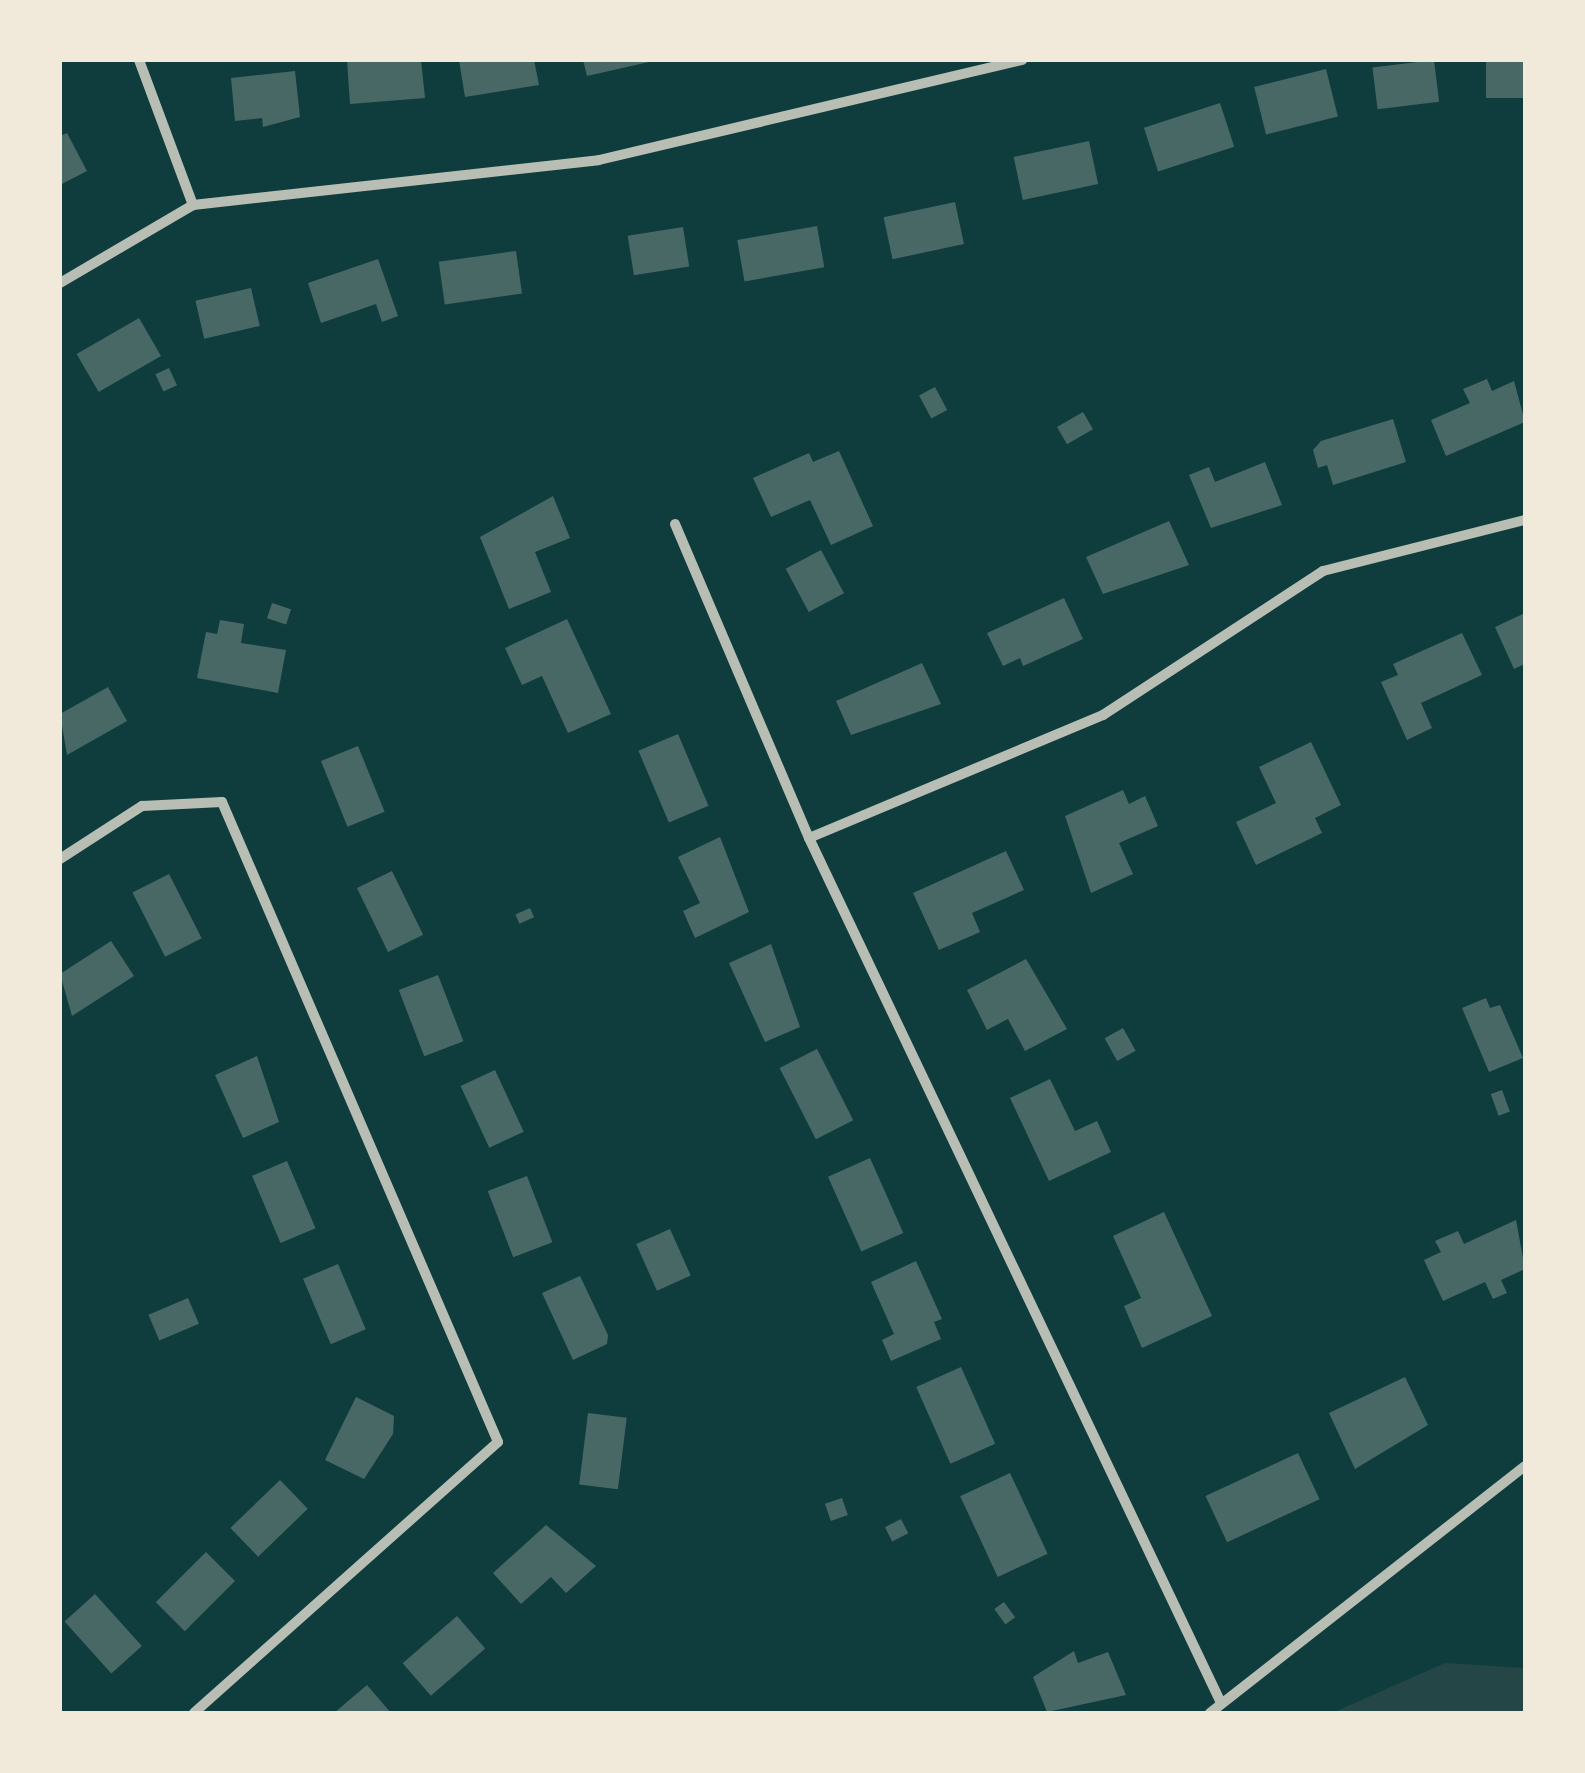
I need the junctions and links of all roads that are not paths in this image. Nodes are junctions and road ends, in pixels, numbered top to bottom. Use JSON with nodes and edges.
{"nodes":[{"id":1,"x":139,"y":60,"type":"edge"},
{"id":2,"x":1022,"y":60,"type":"edge"},
{"id":3,"x":193,"y":205,"type":"junction"},
{"id":4,"x":60,"y":284,"type":"edge"},
{"id":5,"x":1525,"y":520,"type":"edge"},
{"id":6,"x":674,"y":524,"type":"dead end"},
{"id":7,"x":809,"y":838,"type":"junction"},
{"id":8,"x":60,"y":859,"type":"edge"},
{"id":9,"x":1525,"y":1466,"type":"edge"},
{"id":10,"x":1221,"y":1703,"type":"junction"},
{"id":11,"x":194,"y":1713,"type":"edge"},
{"id":12,"x":1210,"y":1713,"type":"edge"}],
"edges":[{"from":1,"to":3,"type":"street"},
{"from":2,"to":3,"type":"street"},
{"from":3,"to":4,"type":"street"},
{"from":5,"to":7,"type":"street"},
{"from":6,"to":7,"type":"street"},
{"from":7,"to":10,"type":"street"},
{"from":8,"to":11,"type":"street"},
{"from":9,"to":10,"type":"street"},
{"from":10,"to":12,"type":"street"}]}
